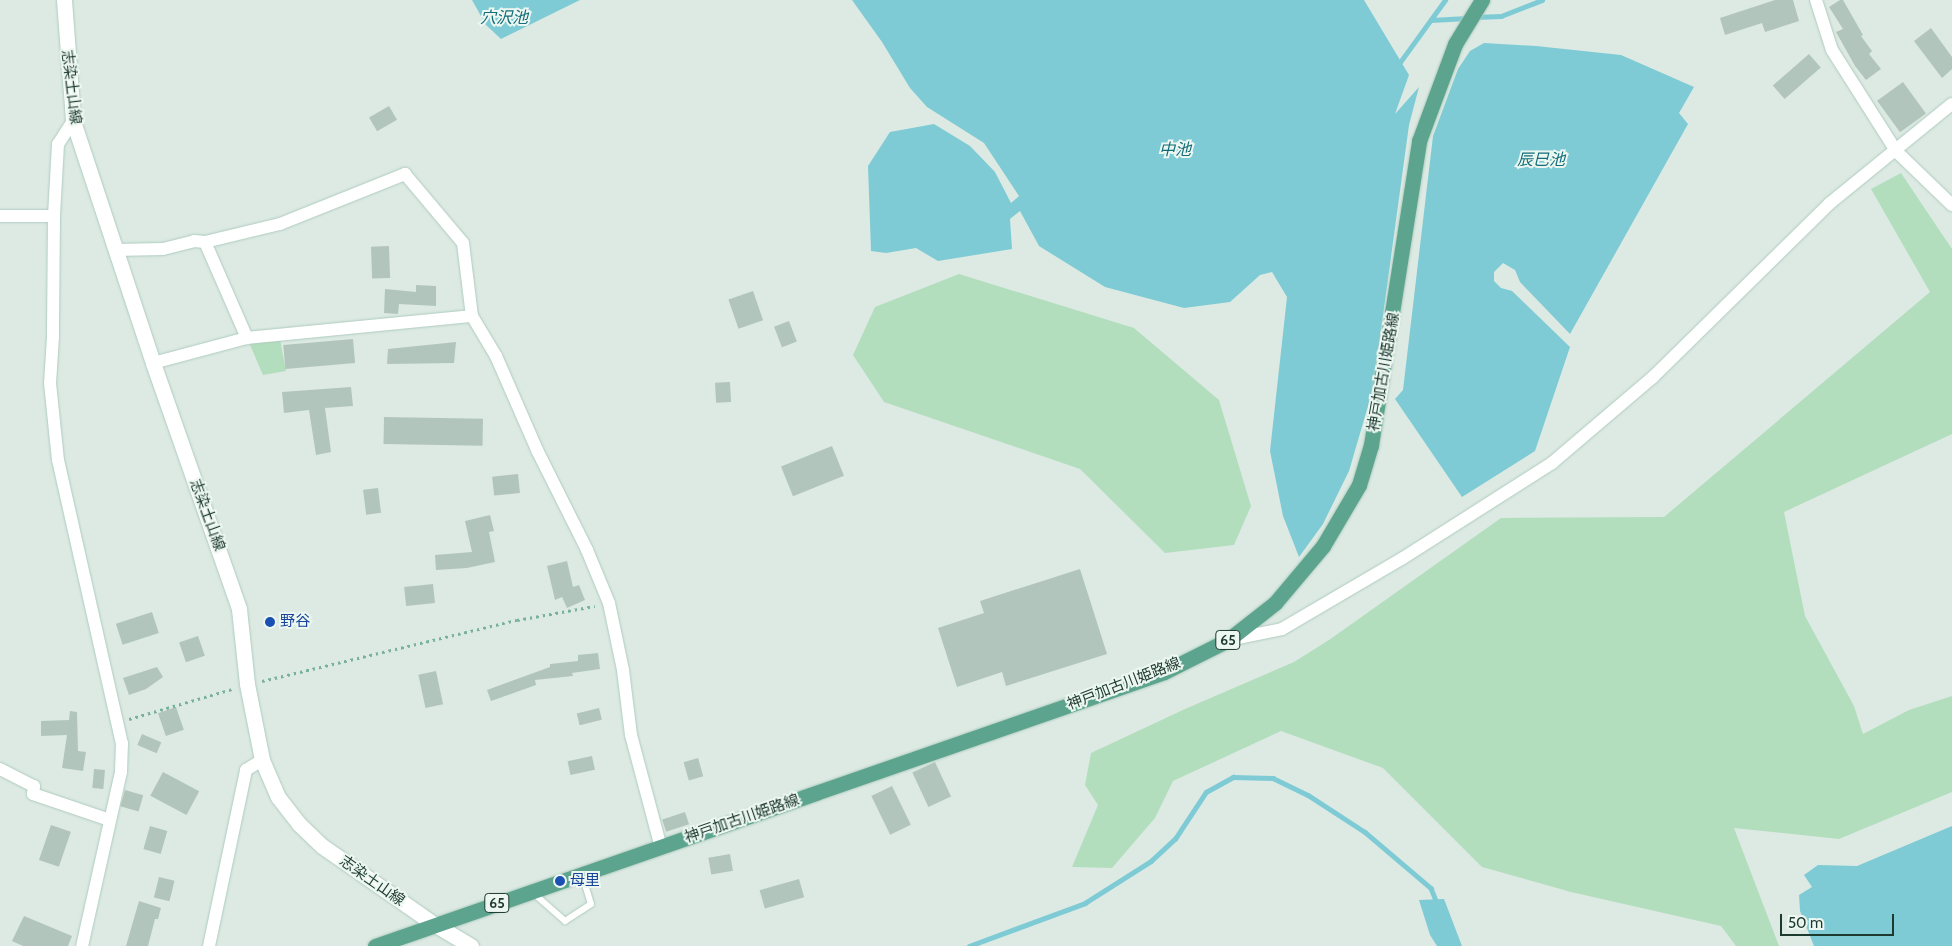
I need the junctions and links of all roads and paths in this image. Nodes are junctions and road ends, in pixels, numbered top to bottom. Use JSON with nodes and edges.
{"nodes":[{"id":1,"x":64,"y":0,"type":"edge"},
{"id":2,"x":1482,"y":0,"type":"edge"},
{"id":3,"x":1816,"y":0,"type":"edge"},
{"id":4,"x":1952,"y":104,"type":"edge"},
{"id":5,"x":73,"y":121,"type":"junction"},
{"id":6,"x":1896,"y":152,"type":"junction"},
{"id":7,"x":1952,"y":205,"type":"edge"},
{"id":8,"x":0,"y":216,"type":"edge"},
{"id":9,"x":54,"y":216,"type":"junction"},
{"id":10,"x":205,"y":242,"type":"junction"},
{"id":11,"x":116,"y":250,"type":"junction"},
{"id":12,"x":472,"y":316,"type":"junction"},
{"id":13,"x":247,"y":338,"type":"junction"},
{"id":14,"x":153,"y":363,"type":"junction"},
{"id":15,"x":609,"y":603,"type":"junction"},
{"id":16,"x":1228,"y":640,"type":"junction"},
{"id":17,"x":247,"y":684,"type":"junction"},
{"id":18,"x":118,"y":722,"type":"junction"},
{"id":19,"x":262,"y":760,"type":"junction"},
{"id":20,"x":0,"y":769,"type":"edge"},
{"id":21,"x":110,"y":820,"type":"junction"},
{"id":22,"x":660,"y":848,"type":"junction"},
{"id":23,"x":582,"y":874,"type":"junction"},
{"id":24,"x":532,"y":891,"type":"junction"},
{"id":25,"x":434,"y":924,"type":"junction"},
{"id":26,"x":82,"y":946,"type":"edge"},
{"id":27,"x":209,"y":946,"type":"edge"},
{"id":28,"x":374,"y":946,"type":"edge"},
{"id":29,"x":471,"y":946,"type":"edge"}],
"edges":[{"from":1,"to":5,"type":"main road","name":"志染土山線"},
{"from":2,"to":16,"type":"main road","name":"神戸加古川姫路線","number":"65"},
{"from":3,"to":6,"type":"street"},
{"from":4,"to":6,"type":"street"},
{"from":5,"to":9,"type":"street"},
{"from":5,"to":11,"type":"main road","name":"志染土山線"},
{"from":6,"to":7,"type":"street"},
{"from":6,"to":16,"type":"street"},
{"from":8,"to":9,"type":"street"},
{"from":9,"to":18,"type":"street"},
{"from":10,"to":11,"type":"street"},
{"from":10,"to":12,"type":"street"},
{"from":10,"to":13,"type":"street"},
{"from":11,"to":14,"type":"main road","name":"志染土山線"},
{"from":12,"to":13,"type":"street"},
{"from":12,"to":15,"type":"street"},
{"from":13,"to":14,"type":"street"},
{"from":14,"to":17,"type":"main road","name":"志染土山線"},
{"from":15,"to":17,"type":"path"},
{"from":15,"to":22,"type":"street"},
{"from":16,"to":22,"type":"main road","name":"神戸加古川姫路線","number":"65"},
{"from":17,"to":18,"type":"path"},
{"from":17,"to":19,"type":"main road","name":"志染土山線"},
{"from":18,"to":21,"type":"street"},
{"from":19,"to":25,"type":"main road","name":"志染土山線"},
{"from":19,"to":27,"type":"street"},
{"from":20,"to":21,"type":"street"},
{"from":21,"to":26,"type":"street"},
{"from":22,"to":23,"type":"main road","name":"神戸加古川姫路線","number":"65"},
{"from":23,"to":24,"type":"main road","name":"神戸加古川姫路線","number":"65"},
{"from":23,"to":24,"type":"lane"},
{"from":24,"to":25,"type":"main road","name":"神戸加古川姫路線","number":"65"},
{"from":25,"to":28,"type":"main road","name":"神戸加古川姫路線","number":"65"},
{"from":25,"to":29,"type":"main road","name":"志染土山線"}]}
